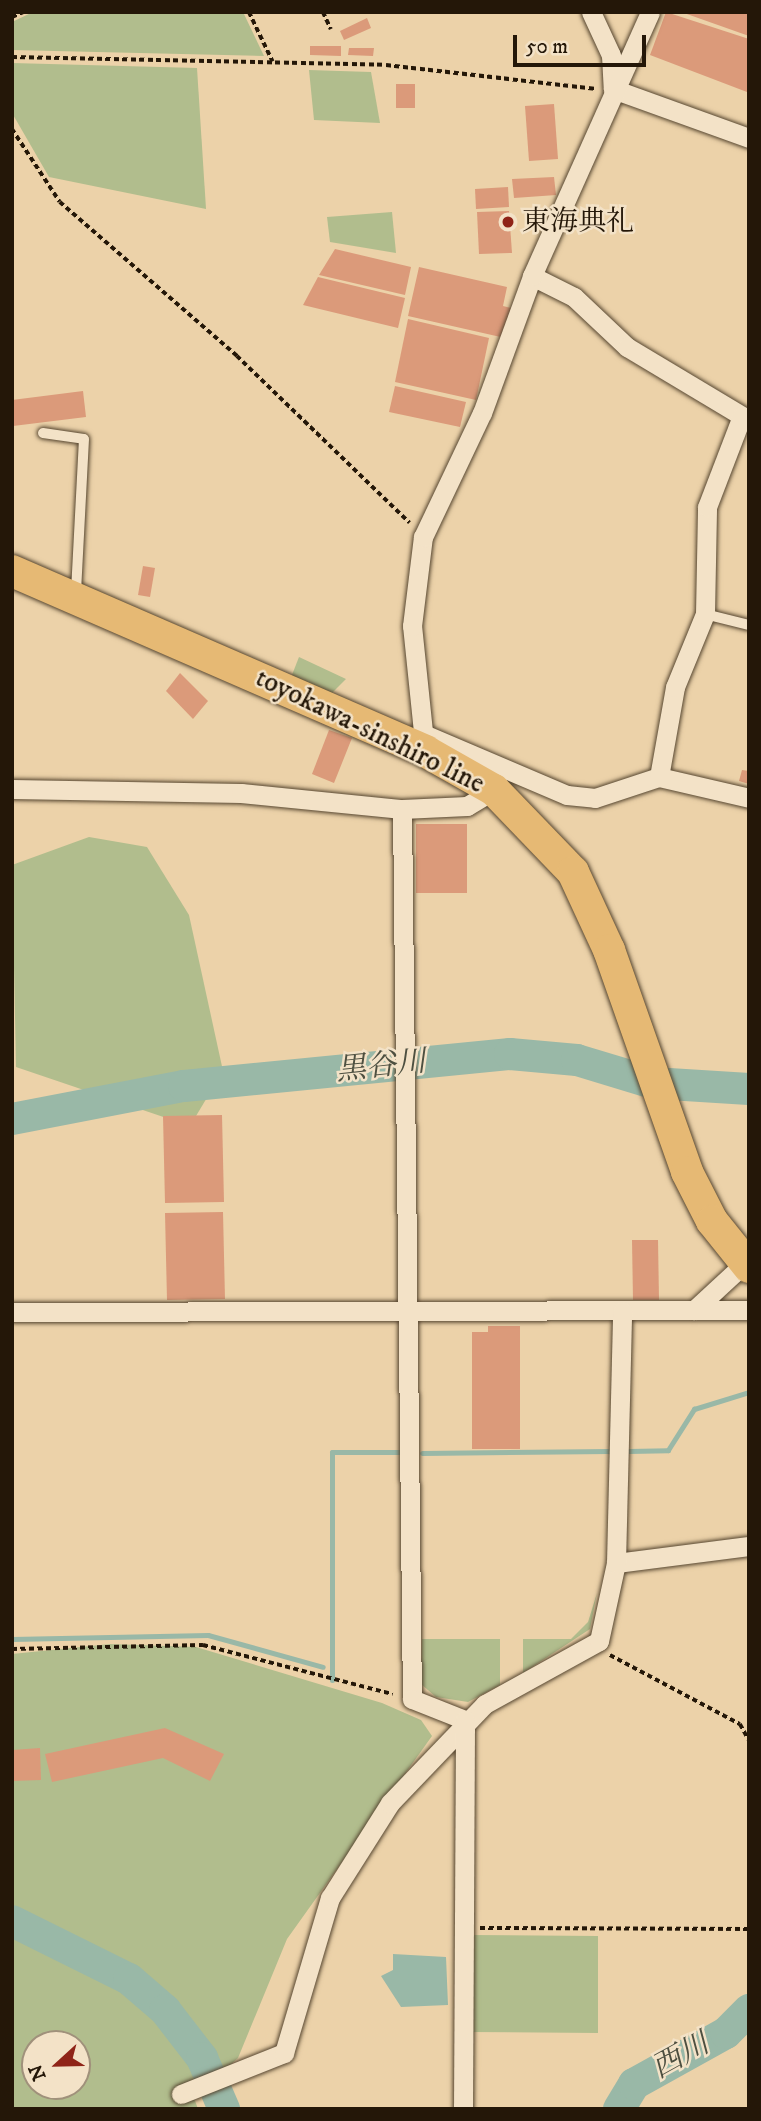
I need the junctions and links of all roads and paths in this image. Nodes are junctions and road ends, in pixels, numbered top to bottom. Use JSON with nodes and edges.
{"nodes":[{"id":1,"x":23,"y":12,"type":"edge"},
{"id":2,"x":249,"y":12,"type":"edge"},
{"id":3,"x":323,"y":12,"type":"edge"},
{"id":4,"x":591,"y":12,"type":"edge"},
{"id":5,"x":650,"y":12,"type":"edge"},
{"id":6,"x":12,"y":17,"type":"edge"},
{"id":7,"x":331,"y":29,"type":"dead end"},
{"id":8,"x":12,"y":57,"type":"edge"},
{"id":9,"x":273,"y":62,"type":"junction"},
{"id":10,"x":612,"y":89,"type":"junction"},
{"id":11,"x":12,"y":129,"type":"edge"},
{"id":12,"x":749,"y":138,"type":"edge"},
{"id":13,"x":532,"y":276,"type":"junction"},
{"id":14,"x":746,"y":418,"type":"edge"},
{"id":15,"x":43,"y":433,"type":"dead end"},
{"id":16,"x":423,"y":537,"type":"junction"},
{"id":17,"x":12,"y":570,"type":"edge"},
{"id":18,"x":76,"y":597,"type":"junction"},
{"id":19,"x":705,"y":614,"type":"junction"},
{"id":20,"x":749,"y":625,"type":"edge"},
{"id":21,"x":426,"y":743,"type":"junction"},
{"id":22,"x":659,"y":777,"type":"junction"},
{"id":23,"x":12,"y":789,"type":"edge"},
{"id":24,"x":494,"y":790,"type":"junction"},
{"id":25,"x":749,"y":798,"type":"edge"},
{"id":26,"x":402,"y":809,"type":"junction"},
{"id":27,"x":747,"y":1265,"type":"edge"},
{"id":28,"x":694,"y":1310,"type":"junction"},
{"id":29,"x":749,"y":1310,"type":"edge"},
{"id":30,"x":622,"y":1311,"type":"junction"},
{"id":31,"x":12,"y":1312,"type":"edge"},
{"id":32,"x":411,"y":1314,"type":"junction"},
{"id":33,"x":749,"y":1546,"type":"edge"},
{"id":34,"x":616,"y":1563,"type":"junction"},
{"id":35,"x":599,"y":1641,"type":"junction"},
{"id":36,"x":12,"y":1649,"type":"edge"},
{"id":37,"x":412,"y":1699,"type":"junction"},
{"id":38,"x":465,"y":1720,"type":"junction"},
{"id":39,"x":749,"y":1740,"type":"edge"},
{"id":40,"x":464,"y":1928,"type":"junction"},
{"id":41,"x":749,"y":1929,"type":"edge"},
{"id":42,"x":181,"y":2094,"type":"dead end"},
{"id":43,"x":463,"y":2109,"type":"edge"}],
"edges":[{"from":1,"to":6,"type":"path"},
{"from":2,"to":9,"type":"path"},
{"from":3,"to":7,"type":"path"},
{"from":4,"to":10,"type":"street"},
{"from":5,"to":10,"type":"street"},
{"from":8,"to":9,"type":"path"},
{"from":9,"to":10,"type":"path"},
{"from":10,"to":12,"type":"street"},
{"from":10,"to":13,"type":"street"},
{"from":11,"to":16,"type":"path"},
{"from":13,"to":14,"type":"street"},
{"from":13,"to":16,"type":"street"},
{"from":14,"to":19,"type":"street"},
{"from":15,"to":18,"type":"lane"},
{"from":16,"to":21,"type":"street"},
{"from":17,"to":18,"type":"main road","name":"toyokawa-sinshiro line"},
{"from":18,"to":21,"type":"main road","name":"toyokawa-sinshiro line"},
{"from":19,"to":20,"type":"lane"},
{"from":19,"to":22,"type":"street"},
{"from":21,"to":22,"type":"street"},
{"from":21,"to":24,"type":"main road","name":"toyokawa-sinshiro line"},
{"from":22,"to":25,"type":"street"},
{"from":23,"to":26,"type":"street"},
{"from":24,"to":26,"type":"street"},
{"from":24,"to":27,"type":"main road","name":"toyokawa-sinshiro line"},
{"from":26,"to":32,"type":"street"},
{"from":27,"to":28,"type":"street"},
{"from":28,"to":29,"type":"street"},
{"from":28,"to":30,"type":"street"},
{"from":30,"to":32,"type":"street"},
{"from":30,"to":34,"type":"street"},
{"from":31,"to":32,"type":"street"},
{"from":32,"to":37,"type":"street"},
{"from":33,"to":34,"type":"street"},
{"from":34,"to":35,"type":"street"},
{"from":35,"to":38,"type":"street"},
{"from":35,"to":39,"type":"path"},
{"from":36,"to":37,"type":"path"},
{"from":37,"to":38,"type":"street"},
{"from":38,"to":40,"type":"street"},
{"from":38,"to":42,"type":"street"},
{"from":40,"to":41,"type":"path"},
{"from":40,"to":43,"type":"street"}]}
